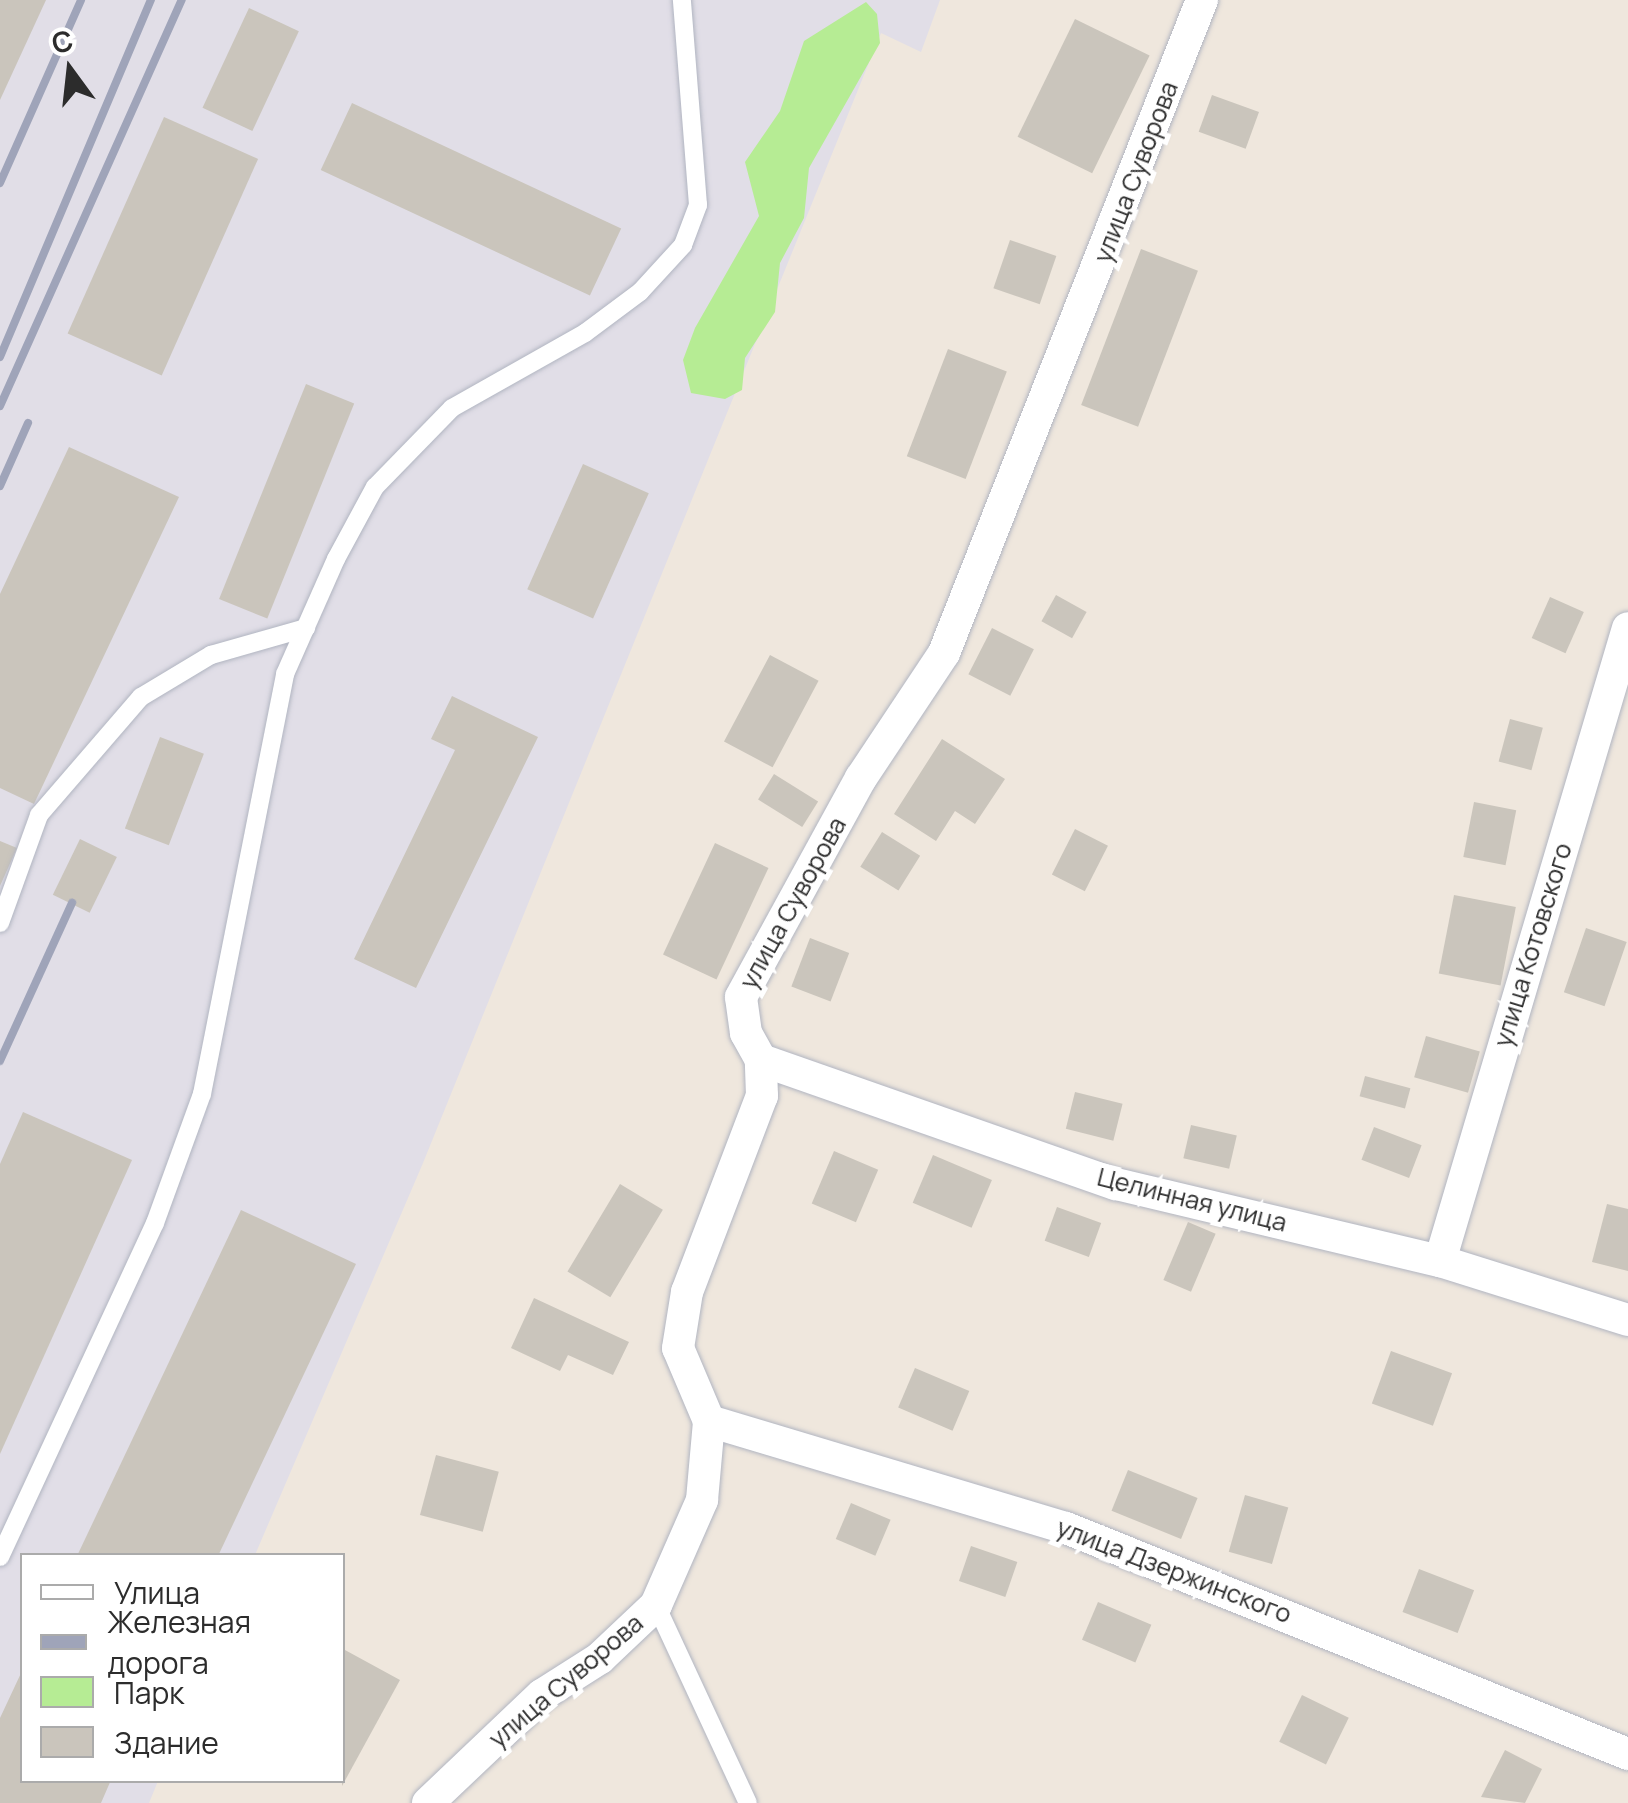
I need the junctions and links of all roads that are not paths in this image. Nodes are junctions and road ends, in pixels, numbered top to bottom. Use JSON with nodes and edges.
{"nodes":[{"id":1,"x":682,"y":0,"type":"edge"},
{"id":2,"x":1202,"y":0,"type":"edge"},
{"id":3,"x":306,"y":628,"type":"junction"},
{"id":4,"x":1628,"y":628,"type":"edge"},
{"id":5,"x":0,"y":922,"type":"edge"},
{"id":6,"x":762,"y":1060,"type":"junction"},
{"id":7,"x":1440,"y":1262,"type":"junction"},
{"id":8,"x":1628,"y":1320,"type":"edge"},
{"id":9,"x":709,"y":1421,"type":"junction"},
{"id":10,"x":0,"y":1557,"type":"edge"},
{"id":11,"x":656,"y":1605,"type":"junction"},
{"id":12,"x":1628,"y":1754,"type":"edge"},
{"id":13,"x":428,"y":1803,"type":"edge"},
{"id":14,"x":748,"y":1803,"type":"edge"}],
"edges":[{"from":1,"to":3,"type":"lane"},
{"from":2,"to":6,"type":"street","name":"улица Суворова"},
{"from":3,"to":5,"type":"lane"},
{"from":3,"to":10,"type":"lane"},
{"from":4,"to":7,"type":"street","name":"улица Котовского"},
{"from":6,"to":7,"type":"street","name":"Целинная улица"},
{"from":6,"to":9,"type":"street","name":"улица Суворова"},
{"from":7,"to":8,"type":"street","name":"Целинная улица"},
{"from":9,"to":11,"type":"street","name":"улица Суворова"},
{"from":9,"to":12,"type":"street","name":"улица Дзержинского"},
{"from":11,"to":13,"type":"street","name":"улица Суворова"},
{"from":11,"to":14,"type":"lane"}]}
